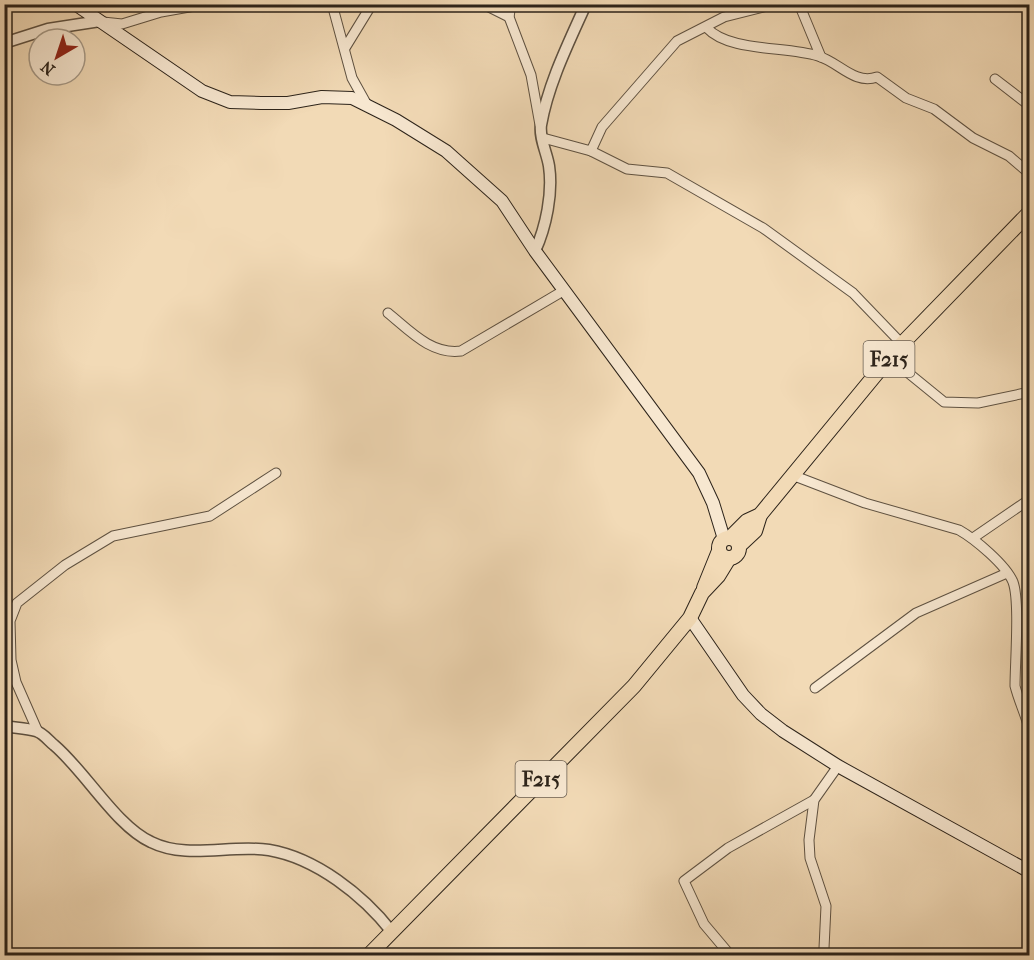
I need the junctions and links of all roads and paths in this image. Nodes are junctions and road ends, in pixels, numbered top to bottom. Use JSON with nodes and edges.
{"nodes":[{"id":1,"x":75,"y":4,"type":"edge"},
{"id":2,"x":206,"y":4,"type":"edge"},
{"id":3,"x":332,"y":4,"type":"edge"},
{"id":4,"x":372,"y":4,"type":"edge"},
{"id":5,"x":483,"y":4,"type":"edge"},
{"id":6,"x":511,"y":4,"type":"edge"},
{"id":7,"x":586,"y":4,"type":"edge"},
{"id":8,"x":775,"y":4,"type":"edge"},
{"id":9,"x":799,"y":4,"type":"edge"},
{"id":10,"x":509,"y":17,"type":"junction"},
{"id":11,"x":100,"y":21,"type":"junction"},
{"id":12,"x":707,"y":28,"type":"junction"},
{"id":13,"x":4,"y":43,"type":"edge"},
{"id":14,"x":345,"y":48,"type":"junction"},
{"id":15,"x":821,"y":57,"type":"junction"},
{"id":16,"x":995,"y":79,"type":"dead end"},
{"id":17,"x":367,"y":105,"type":"junction"},
{"id":18,"x":1029,"y":106,"type":"edge"},
{"id":19,"x":542,"y":133,"type":"junction"},
{"id":20,"x":591,"y":151,"type":"junction"},
{"id":21,"x":1029,"y":174,"type":"edge"},
{"id":22,"x":1029,"y":212,"type":"edge"},
{"id":23,"x":535,"y":251,"type":"junction"},
{"id":24,"x":563,"y":291,"type":"junction"},
{"id":25,"x":388,"y":313,"type":"dead end"},
{"id":26,"x":902,"y":344,"type":"junction"},
{"id":27,"x":890,"y":358,"type":"junction"},
{"id":28,"x":1029,"y":392,"type":"edge"},
{"id":29,"x":276,"y":473,"type":"dead end"},
{"id":30,"x":792,"y":476,"type":"junction"},
{"id":31,"x":1029,"y":499,"type":"edge"},
{"id":32,"x":973,"y":538,"type":"junction"},
{"id":33,"x":728,"y":547,"type":"junction"},
{"id":34,"x":1007,"y":573,"type":"junction"},
{"id":35,"x":690,"y":618,"type":"junction"},
{"id":36,"x":814,"y":688,"type":"dead end"},
{"id":37,"x":4,"y":726,"type":"edge"},
{"id":38,"x":38,"y":732,"type":"junction"},
{"id":39,"x":1029,"y":732,"type":"edge"},
{"id":40,"x":838,"y":766,"type":"junction"},
{"id":41,"x":814,"y":800,"type":"junction"},
{"id":42,"x":1029,"y":872,"type":"edge"},
{"id":43,"x":392,"y":932,"type":"junction"},
{"id":44,"x":369,"y":956,"type":"edge"},
{"id":45,"x":731,"y":956,"type":"edge"},
{"id":46,"x":826,"y":956,"type":"edge"}],
"edges":[{"from":1,"to":11,"type":"main road"},
{"from":2,"to":11,"type":"street"},
{"from":3,"to":14,"type":"street"},
{"from":4,"to":14,"type":"street"},
{"from":5,"to":10,"type":"street"},
{"from":6,"to":10,"type":"street"},
{"from":7,"to":19,"type":"street"},
{"from":8,"to":12,"type":"street"},
{"from":9,"to":15,"type":"street"},
{"from":10,"to":19,"type":"street"},
{"from":11,"to":13,"type":"street"},
{"from":11,"to":17,"type":"main road"},
{"from":12,"to":15,"type":"street"},
{"from":12,"to":20,"type":"street"},
{"from":14,"to":17,"type":"street"},
{"from":15,"to":21,"type":"street"},
{"from":16,"to":18,"type":"street"},
{"from":17,"to":23,"type":"main road"},
{"from":19,"to":20,"type":"street"},
{"from":19,"to":23,"type":"street"},
{"from":20,"to":26,"type":"street"},
{"from":22,"to":26,"type":"main road","number":"F215"},
{"from":23,"to":24,"type":"main road"},
{"from":24,"to":25,"type":"street"},
{"from":24,"to":33,"type":"main road"},
{"from":26,"to":27,"type":"main road","number":"F215"},
{"from":27,"to":28,"type":"street"},
{"from":27,"to":30,"type":"main road","number":"F215"},
{"from":29,"to":38,"type":"street"},
{"from":30,"to":32,"type":"street"},
{"from":30,"to":33,"type":"main road","number":"F215"},
{"from":31,"to":32,"type":"street"},
{"from":32,"to":34,"type":"street"},
{"from":33,"to":35,"type":"main road","number":"F215"},
{"from":34,"to":36,"type":"street"},
{"from":34,"to":39,"type":"street"},
{"from":35,"to":40,"type":"main road"},
{"from":35,"to":43,"type":"main road","number":"F215"},
{"from":37,"to":38,"type":"street"},
{"from":38,"to":43,"type":"street"},
{"from":40,"to":41,"type":"street"},
{"from":40,"to":42,"type":"main road"},
{"from":41,"to":45,"type":"street"},
{"from":41,"to":46,"type":"street"},
{"from":43,"to":44,"type":"main road","number":"F215"}]}
